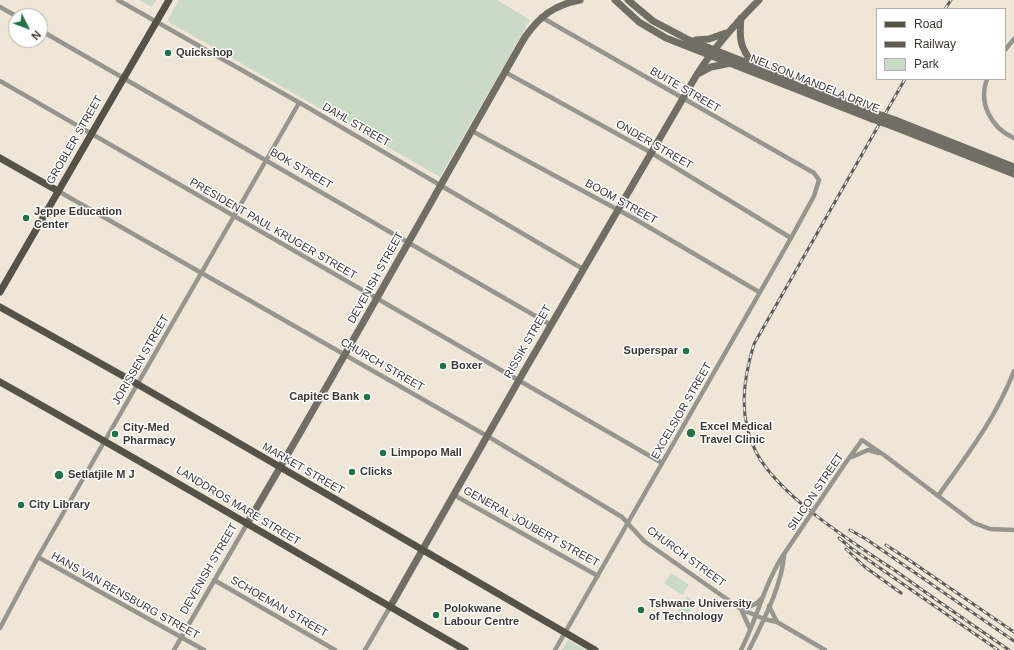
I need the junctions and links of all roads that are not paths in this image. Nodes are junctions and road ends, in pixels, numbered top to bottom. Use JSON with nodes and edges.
{"nodes":[{"id":1,"x":118,"y":0,"type":"edge"},
{"id":2,"x":169,"y":0,"type":"edge"},
{"id":3,"x":580,"y":0,"type":"edge"},
{"id":4,"x":615,"y":0,"type":"edge"},
{"id":5,"x":628,"y":0,"type":"edge"},
{"id":6,"x":759,"y":0,"type":"edge"},
{"id":7,"x":541,"y":17,"type":"junction"},
{"id":8,"x":742,"y":17,"type":"junction"},
{"id":9,"x":156,"y":22,"type":"junction"},
{"id":10,"x":728,"y":32,"type":"junction"},
{"id":11,"x":48,"y":35,"type":"edge"},
{"id":12,"x":1014,"y":39,"type":"edge"},
{"id":13,"x":689,"y":40,"type":"junction"},
{"id":14,"x":714,"y":48,"type":"junction"},
{"id":15,"x":1006,"y":49,"type":"edge"},
{"id":16,"x":709,"y":55,"type":"junction"},
{"id":17,"x":733,"y":63,"type":"junction"},
{"id":18,"x":754,"y":64,"type":"junction"},
{"id":19,"x":505,"y":72,"type":"junction"},
{"id":20,"x":696,"y":76,"type":"junction"},
{"id":21,"x":124,"y":78,"type":"junction"},
{"id":22,"x":986,"y":80,"type":"edge"},
{"id":23,"x":0,"y":81,"type":"edge"},
{"id":24,"x":682,"y":98,"type":"junction"},
{"id":25,"x":299,"y":103,"type":"junction"},
{"id":26,"x":874,"y":116,"type":"junction"},
{"id":27,"x":893,"y":123,"type":"junction"},
{"id":28,"x":472,"y":131,"type":"junction"},
{"id":29,"x":92,"y":134,"type":"junction"},
{"id":30,"x":1014,"y":138,"type":"edge"},
{"id":31,"x":650,"y":152,"type":"junction"},
{"id":32,"x":0,"y":158,"type":"edge"},
{"id":33,"x":266,"y":159,"type":"junction"},
{"id":34,"x":1014,"y":167,"type":"edge"},
{"id":35,"x":1014,"y":174,"type":"edge"},
{"id":36,"x":819,"y":180,"type":"joint"},
{"id":37,"x":440,"y":185,"type":"junction"},
{"id":38,"x":58,"y":192,"type":"junction"},
{"id":39,"x":618,"y":210,"type":"junction"},
{"id":40,"x":233,"y":217,"type":"junction"},
{"id":41,"x":791,"y":238,"type":"junction"},
{"id":42,"x":408,"y":242,"type":"junction"},
{"id":43,"x":583,"y":269,"type":"junction"},
{"id":44,"x":201,"y":274,"type":"junction"},
{"id":45,"x":0,"y":292,"type":"edge"},
{"id":46,"x":759,"y":292,"type":"junction"},
{"id":47,"x":376,"y":298,"type":"junction"},
{"id":48,"x":0,"y":307,"type":"edge"},
{"id":49,"x":551,"y":325,"type":"junction"},
{"id":50,"x":345,"y":356,"type":"junction"},
{"id":51,"x":1014,"y":372,"type":"edge"},
{"id":52,"x":519,"y":380,"type":"junction"},
{"id":53,"x":0,"y":382,"type":"edge"},
{"id":54,"x":138,"y":384,"type":"junction"},
{"id":55,"x":486,"y":437,"type":"junction"},
{"id":56,"x":105,"y":441,"type":"junction"},
{"id":57,"x":884,"y":455,"type":"junction"},
{"id":58,"x":849,"y":458,"type":"junction"},
{"id":59,"x":662,"y":463,"type":"junction"},
{"id":60,"x":280,"y":468,"type":"junction"},
{"id":61,"x":454,"y":495,"type":"junction"},
{"id":62,"x":938,"y":496,"type":"junction"},
{"id":63,"x":628,"y":523,"type":"junction"},
{"id":64,"x":247,"y":524,"type":"junction"},
{"id":65,"x":1014,"y":530,"type":"edge"},
{"id":66,"x":422,"y":550,"type":"junction"},
{"id":67,"x":784,"y":554,"type":"junction"},
{"id":68,"x":38,"y":557,"type":"junction"},
{"id":69,"x":598,"y":576,"type":"junction"},
{"id":70,"x":214,"y":580,"type":"junction"},
{"id":71,"x":764,"y":597,"type":"junction"},
{"id":72,"x":769,"y":606,"type":"junction"},
{"id":73,"x":390,"y":607,"type":"junction"},
{"id":74,"x":742,"y":609,"type":"junction"},
{"id":75,"x":757,"y":616,"type":"junction"},
{"id":76,"x":764,"y":619,"type":"junction"},
{"id":77,"x":778,"y":622,"type":"junction"},
{"id":78,"x":0,"y":628,"type":"edge"},
{"id":79,"x":751,"y":630,"type":"junction"},
{"id":80,"x":566,"y":633,"type":"junction"},
{"id":81,"x":181,"y":637,"type":"junction"},
{"id":82,"x":174,"y":650,"type":"edge"},
{"id":83,"x":204,"y":650,"type":"edge"},
{"id":84,"x":335,"y":650,"type":"edge"},
{"id":85,"x":365,"y":650,"type":"edge"},
{"id":86,"x":465,"y":650,"type":"edge"},
{"id":87,"x":555,"y":650,"type":"edge"},
{"id":88,"x":595,"y":650,"type":"edge"},
{"id":89,"x":741,"y":650,"type":"edge"},
{"id":90,"x":749,"y":650,"type":"edge"},
{"id":91,"x":825,"y":650,"type":"edge"}],
"edges":[{"from":1,"to":9,"type":"street","name":"DAHL STREET"},
{"from":2,"to":9,"type":"main road","name":"GROBLER STREET"},
{"from":3,"to":7,"type":"main road","name":"DEVENISH STREET"},
{"from":4,"to":16,"type":"main road","name":"NELSON MANDELA DRIVE"},
{"from":5,"to":13,"type":"main road","name":"NELSON MANDELA DRIVE"},
{"from":6,"to":8,"type":"main road","name":"RISSIK STREET"},
{"from":7,"to":19,"type":"main road","name":"DEVENISH STREET"},
{"from":7,"to":24,"type":"street","name":"BUITE STREET"},
{"from":8,"to":10,"type":"main road","name":"RISSIK STREET"},
{"from":8,"to":18,"type":"main road"},
{"from":9,"to":21,"type":"main road","name":"GROBLER STREET"},
{"from":9,"to":25,"type":"street","name":"DAHL STREET"},
{"from":10,"to":13,"type":"main road"},
{"from":10,"to":14,"type":"main road","name":"RISSIK STREET"},
{"from":11,"to":21,"type":"street","name":"BOK STREET"},
{"from":12,"to":15,"type":"street"},
{"from":13,"to":14,"type":"main road","name":"NELSON MANDELA DRIVE"},
{"from":14,"to":16,"type":"main road","name":"RISSIK STREET"},
{"from":14,"to":18,"type":"main road","name":"NELSON MANDELA DRIVE"},
{"from":16,"to":17,"type":"main road","name":"NELSON MANDELA DRIVE"},
{"from":16,"to":20,"type":"main road","name":"RISSIK STREET"},
{"from":17,"to":20,"type":"main road"},
{"from":17,"to":26,"type":"main road","name":"NELSON MANDELA DRIVE"},
{"from":18,"to":26,"type":"main road","name":"NELSON MANDELA DRIVE"},
{"from":19,"to":28,"type":"main road","name":"DEVENISH STREET"},
{"from":19,"to":31,"type":"street","name":"ONDER STREET"},
{"from":20,"to":24,"type":"main road","name":"RISSIK STREET"},
{"from":21,"to":29,"type":"main road","name":"GROBLER STREET"},
{"from":21,"to":33,"type":"street","name":"BOK STREET"},
{"from":22,"to":30,"type":"street"},
{"from":23,"to":29,"type":"street","name":"PRESIDENT PAUL KRUGER STREET"},
{"from":24,"to":31,"type":"main road","name":"RISSIK STREET"},
{"from":24,"to":36,"type":"street","name":"BUITE STREET"},
{"from":25,"to":33,"type":"street","name":"JORISSEN STREET"},
{"from":25,"to":37,"type":"street","name":"DAHL STREET"},
{"from":26,"to":27,"type":"main road","name":"NELSON MANDELA DRIVE","bridge":true},
{"from":27,"to":34,"type":"main road","name":"NELSON MANDELA DRIVE"},
{"from":27,"to":35,"type":"main road","name":"NELSON MANDELA DRIVE"},
{"from":28,"to":37,"type":"main road","name":"DEVENISH STREET"},
{"from":28,"to":39,"type":"street","name":"BOOM STREET"},
{"from":29,"to":38,"type":"main road","name":"GROBLER STREET"},
{"from":29,"to":40,"type":"street","name":"PRESIDENT PAUL KRUGER STREET"},
{"from":31,"to":39,"type":"main road","name":"RISSIK STREET"},
{"from":31,"to":41,"type":"street","name":"ONDER STREET"},
{"from":32,"to":38,"type":"main road","name":"CHURCH STREET"},
{"from":33,"to":40,"type":"street","name":"JORISSEN STREET"},
{"from":33,"to":42,"type":"street","name":"BOK STREET"},
{"from":36,"to":41,"type":"street","name":"EXCELSIOR STREET"},
{"from":37,"to":42,"type":"main road","name":"DEVENISH STREET"},
{"from":37,"to":43,"type":"street","name":"DAHL STREET"},
{"from":38,"to":44,"type":"street","name":"CHURCH STREET"},
{"from":38,"to":45,"type":"main road","name":"GROBLER STREET"},
{"from":39,"to":43,"type":"main road","name":"RISSIK STREET"},
{"from":39,"to":46,"type":"street","name":"BOOM STREET"},
{"from":40,"to":44,"type":"street","name":"JORISSEN STREET"},
{"from":40,"to":47,"type":"street","name":"PRESIDENT PAUL KRUGER STREET"},
{"from":41,"to":46,"type":"street","name":"EXCELSIOR STREET"},
{"from":42,"to":47,"type":"main road","name":"DEVENISH STREET"},
{"from":42,"to":49,"type":"street","name":"BOK STREET"},
{"from":43,"to":49,"type":"main road","name":"RISSIK STREET"},
{"from":44,"to":50,"type":"street","name":"CHURCH STREET"},
{"from":44,"to":54,"type":"street","name":"JORISSEN STREET"},
{"from":46,"to":59,"type":"street","name":"EXCELSIOR STREET"},
{"from":47,"to":50,"type":"main road","name":"DEVENISH STREET"},
{"from":47,"to":52,"type":"street","name":"PRESIDENT PAUL KRUGER STREET"},
{"from":48,"to":54,"type":"main road","name":"MARKET STREET"},
{"from":49,"to":52,"type":"main road","name":"RISSIK STREET"},
{"from":50,"to":55,"type":"street","name":"CHURCH STREET"},
{"from":50,"to":60,"type":"main road","name":"DEVENISH STREET"},
{"from":51,"to":62,"type":"street"},
{"from":52,"to":55,"type":"main road","name":"RISSIK STREET"},
{"from":52,"to":59,"type":"street","name":"PRESIDENT PAUL KRUGER STREET"},
{"from":53,"to":56,"type":"main road","name":"LANDDROS MARE STREET"},
{"from":54,"to":56,"type":"street","name":"JORISSEN STREET"},
{"from":54,"to":60,"type":"main road","name":"MARKET STREET"},
{"from":55,"to":61,"type":"main road","name":"RISSIK STREET"},
{"from":55,"to":63,"type":"street","name":"CHURCH STREET"},
{"from":56,"to":64,"type":"main road","name":"LANDDROS MARE STREET"},
{"from":56,"to":68,"type":"street","name":"JORISSEN STREET"},
{"from":57,"to":58,"type":"street"},
{"from":57,"to":58,"type":"street","name":"SILICON STREET"},
{"from":57,"to":62,"type":"street"},
{"from":58,"to":67,"type":"street","name":"SILICON STREET","bridge":true},
{"from":59,"to":63,"type":"street","name":"EXCELSIOR STREET"},
{"from":60,"to":64,"type":"main road","name":"DEVENISH STREET"},
{"from":60,"to":66,"type":"main road","name":"MARKET STREET"},
{"from":61,"to":66,"type":"main road","name":"RISSIK STREET"},
{"from":61,"to":69,"type":"street","name":"GENERAL JOUBERT STREET"},
{"from":62,"to":65,"type":"street"},
{"from":63,"to":69,"type":"street","name":"EXCELSIOR STREET"},
{"from":63,"to":74,"type":"street","name":"CHURCH STREET"},
{"from":64,"to":70,"type":"street","name":"DEVENISH STREET"},
{"from":64,"to":73,"type":"main road","name":"LANDDROS MARE STREET"},
{"from":66,"to":73,"type":"main road","name":"RISSIK STREET"},
{"from":66,"to":80,"type":"main road","name":"MARKET STREET"},
{"from":67,"to":71,"type":"street","name":"SILICON STREET"},
{"from":67,"to":72,"type":"street"},
{"from":68,"to":78,"type":"street","name":"JORISSEN STREET"},
{"from":68,"to":81,"type":"street","name":"HANS VAN RENSBURG STREET"},
{"from":69,"to":80,"type":"street","name":"EXCELSIOR STREET"},
{"from":70,"to":81,"type":"street","name":"DEVENISH STREET"},
{"from":70,"to":84,"type":"street","name":"SCHOEMAN STREET"},
{"from":71,"to":74,"type":"street"},
{"from":71,"to":75,"type":"street","name":"SILICON STREET"},
{"from":72,"to":76,"type":"street"},
{"from":72,"to":77,"type":"street","name":"CHURCH STREET"},
{"from":73,"to":85,"type":"street","name":"RISSIK STREET"},
{"from":73,"to":86,"type":"main road","name":"LANDDROS MARE STREET"},
{"from":74,"to":75,"type":"street","name":"CHURCH STREET"},
{"from":74,"to":79,"type":"street","name":"CHURCH STREET"},
{"from":75,"to":76,"type":"street","name":"CHURCH STREET"},
{"from":75,"to":79,"type":"street","name":"SILICON STREET"},
{"from":76,"to":77,"type":"street","name":"CHURCH STREET"},
{"from":76,"to":90,"type":"street"},
{"from":77,"to":91,"type":"street","name":"CHURCH STREET"},
{"from":79,"to":89,"type":"street","name":"SILICON STREET"},
{"from":80,"to":87,"type":"street","name":"EXCELSIOR STREET"},
{"from":80,"to":88,"type":"main road","name":"MARKET STREET"},
{"from":81,"to":82,"type":"street","name":"DEVENISH STREET"},
{"from":81,"to":83,"type":"street","name":"HANS VAN RENSBURG STREET"}]}
